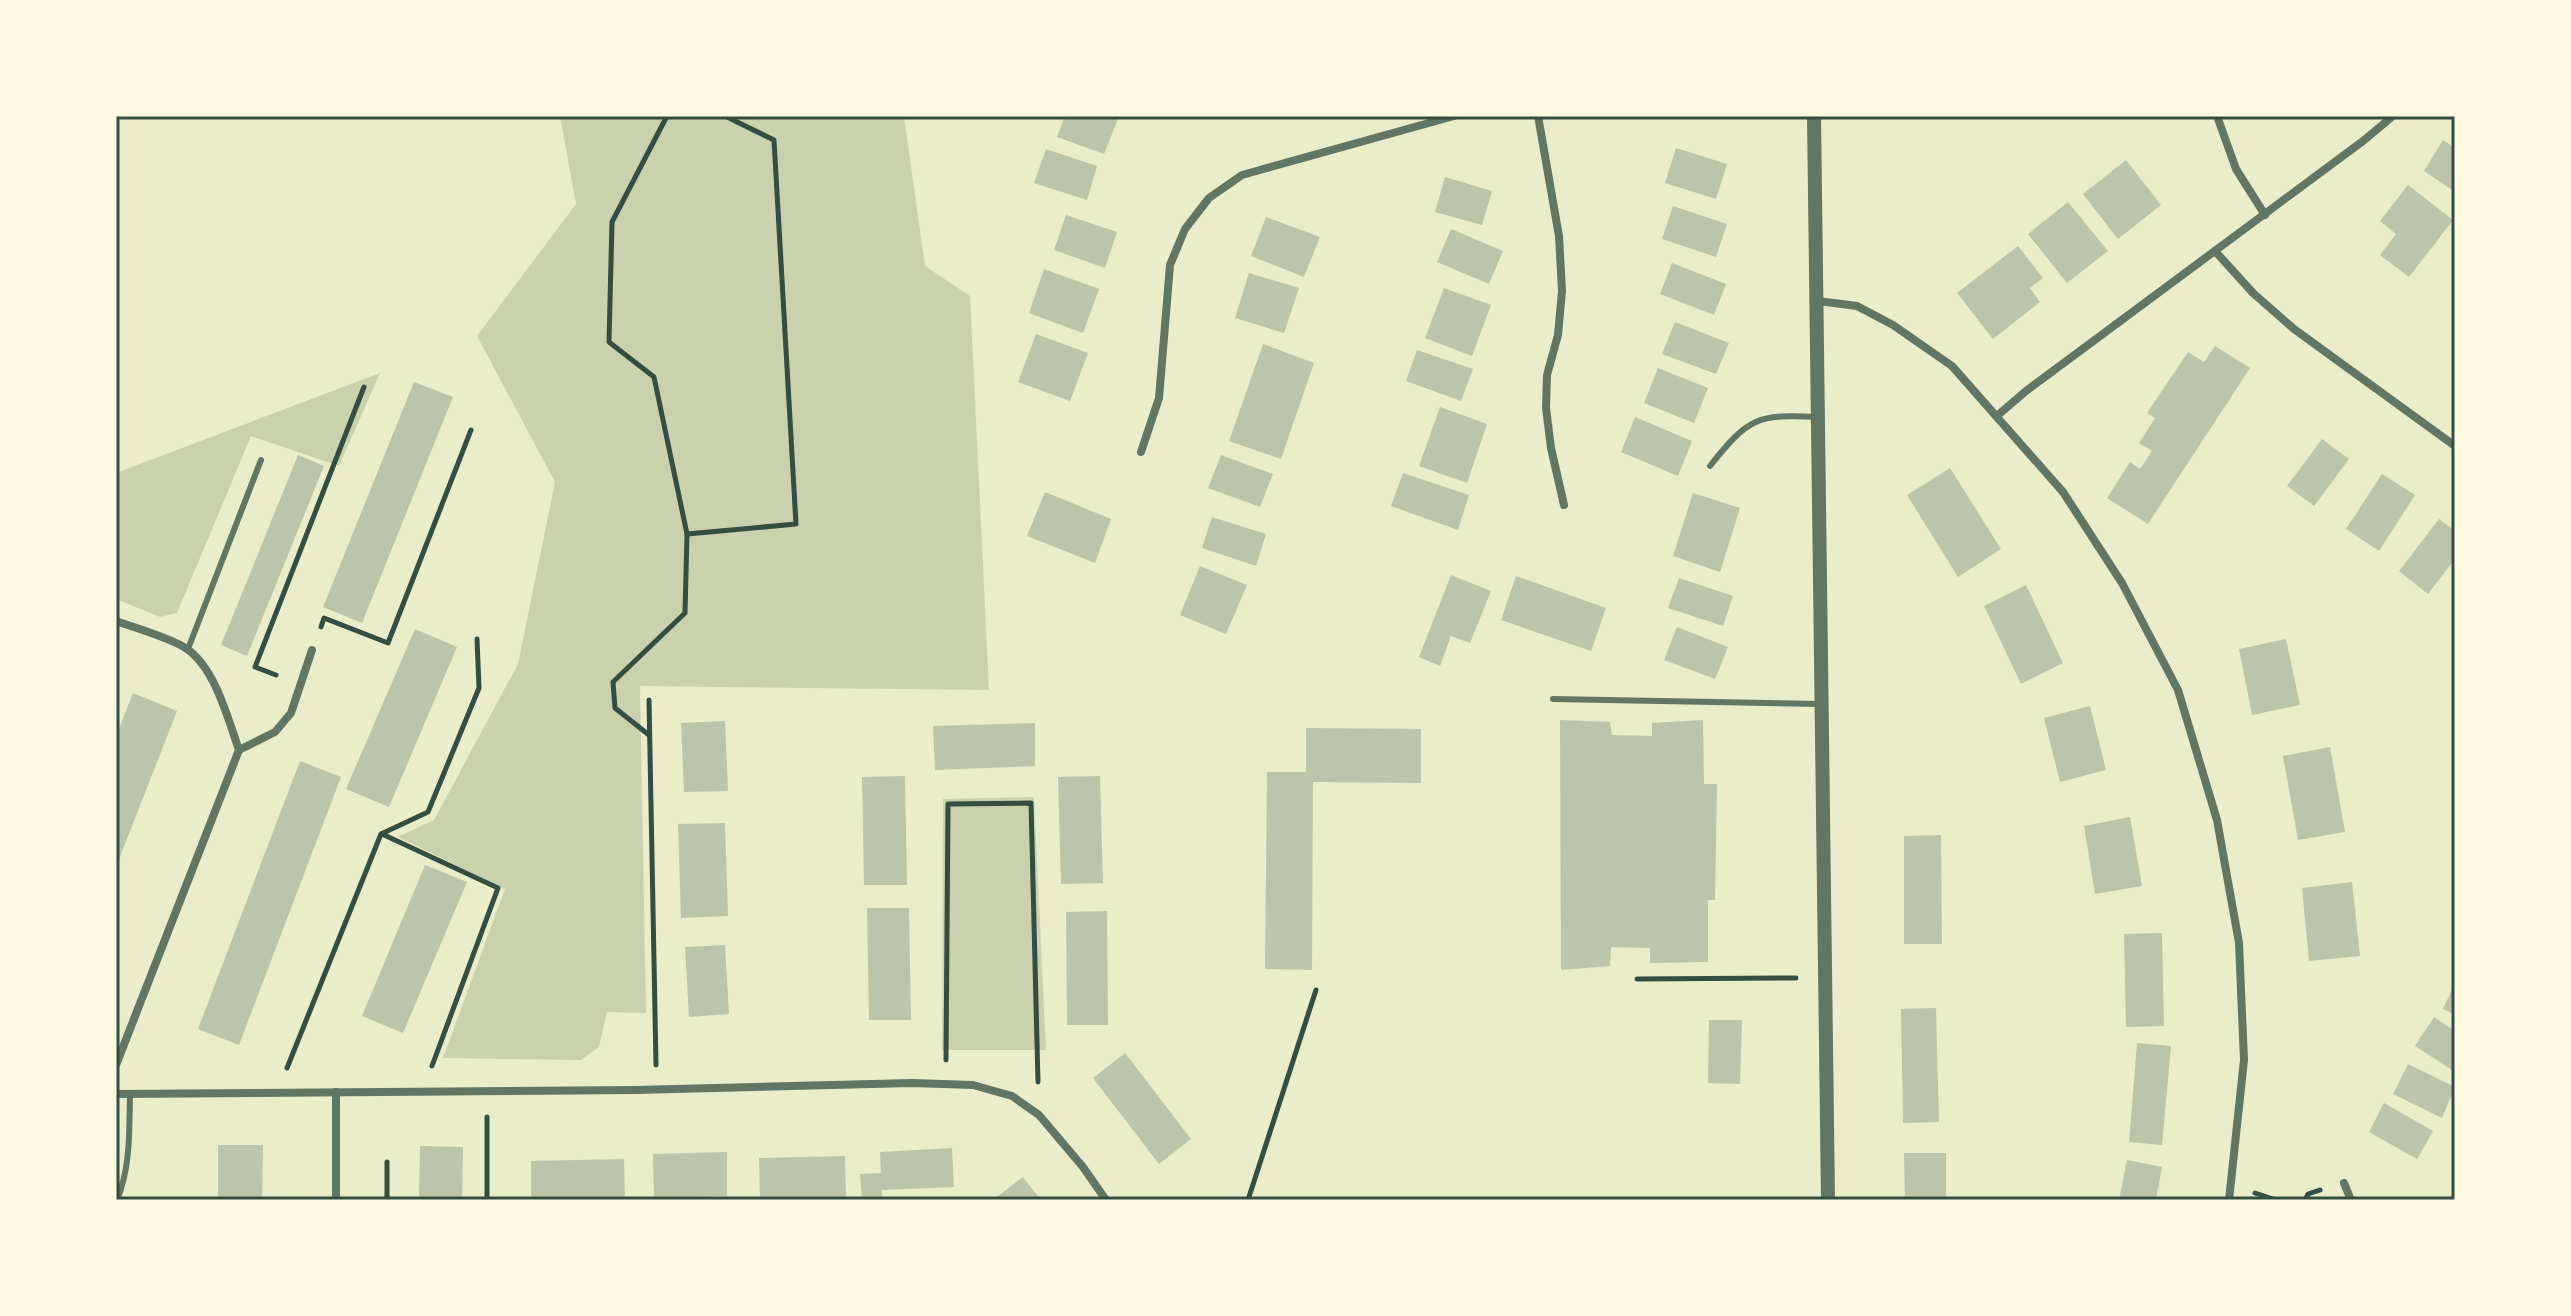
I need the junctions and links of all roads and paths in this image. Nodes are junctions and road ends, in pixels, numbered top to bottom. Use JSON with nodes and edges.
{"nodes":[{"id":1,"x":667,"y":116,"type":"edge"},
{"id":2,"x":725,"y":116,"type":"edge"},
{"id":3,"x":1454,"y":116,"type":"edge"},
{"id":4,"x":1538,"y":116,"type":"edge"},
{"id":5,"x":1814,"y":116,"type":"edge"},
{"id":6,"x":2217,"y":116,"type":"edge"},
{"id":7,"x":2393,"y":116,"type":"edge"},
{"id":8,"x":2265,"y":215,"type":"junction"},
{"id":9,"x":2215,"y":251,"type":"junction"},
{"id":10,"x":1818,"y":301,"type":"junction"},
{"id":11,"x":364,"y":387,"type":"dead end"},
{"id":12,"x":1998,"y":415,"type":"junction"},
{"id":13,"x":1820,"y":417,"type":"junction"},
{"id":14,"x":471,"y":430,"type":"dead end"},
{"id":15,"x":2455,"y":446,"type":"edge"},
{"id":16,"x":1141,"y":452,"type":"dead end"},
{"id":17,"x":261,"y":460,"type":"dead end"},
{"id":18,"x":1710,"y":466,"type":"dead end"},
{"id":19,"x":1564,"y":505,"type":"dead end"},
{"id":20,"x":687,"y":534,"type":"junction"},
{"id":21,"x":117,"y":625,"type":"edge"},
{"id":22,"x":477,"y":639,"type":"dead end"},
{"id":23,"x":188,"y":649,"type":"junction"},
{"id":24,"x":312,"y":650,"type":"joint"},
{"id":25,"x":300,"y":684,"type":"junction"},
{"id":26,"x":1553,"y":699,"type":"dead end"},
{"id":27,"x":649,"y":700,"type":"dead end"},
{"id":28,"x":1822,"y":704,"type":"junction"},
{"id":29,"x":649,"y":735,"type":"junction"},
{"id":30,"x":239,"y":750,"type":"junction"},
{"id":31,"x":381,"y":834,"type":"junction"},
{"id":32,"x":1825,"y":978,"type":"junction"},
{"id":33,"x":1637,"y":979,"type":"dead end"},
{"id":34,"x":1316,"y":990,"type":"dead end"},
{"id":35,"x":116,"y":1065,"type":"edge"},
{"id":36,"x":946,"y":1085,"type":"junction"},
{"id":37,"x":487,"y":1090,"type":"junction"},
{"id":38,"x":656,"y":1090,"type":"junction"},
{"id":39,"x":423,"y":1091,"type":"junction"},
{"id":40,"x":336,"y":1092,"type":"junction"},
{"id":41,"x":116,"y":1094,"type":"edge"},
{"id":42,"x":130,"y":1094,"type":"junction"},
{"id":43,"x":277,"y":1094,"type":"junction"},
{"id":44,"x":1039,"y":1115,"type":"junction"},
{"id":45,"x":387,"y":1162,"type":"dead end"},
{"id":46,"x":2344,"y":1183,"type":"dead end"},
{"id":47,"x":117,"y":1200,"type":"edge"},
{"id":48,"x":336,"y":1200,"type":"edge"},
{"id":49,"x":387,"y":1200,"type":"edge"},
{"id":50,"x":487,"y":1200,"type":"edge"},
{"id":51,"x":1106,"y":1200,"type":"edge"},
{"id":52,"x":1248,"y":1200,"type":"edge"},
{"id":53,"x":1828,"y":1200,"type":"edge"},
{"id":54,"x":2229,"y":1200,"type":"edge"},
{"id":55,"x":2351,"y":1200,"type":"edge"}],
"edges":[{"from":1,"to":20,"type":"path"},
{"from":2,"to":20,"type":"path"},
{"from":3,"to":16,"type":"street"},
{"from":4,"to":19,"type":"street"},
{"from":5,"to":10,"type":"street"},
{"from":6,"to":8,"type":"street"},
{"from":7,"to":8,"type":"street"},
{"from":8,"to":9,"type":"street"},
{"from":9,"to":12,"type":"street"},
{"from":9,"to":15,"type":"street"},
{"from":10,"to":12,"type":"street"},
{"from":10,"to":13,"type":"street"},
{"from":11,"to":25,"type":"path"},
{"from":12,"to":54,"type":"street"},
{"from":13,"to":18,"type":"lane"},
{"from":13,"to":28,"type":"street"},
{"from":14,"to":24,"type":"path"},
{"from":17,"to":23,"type":"lane"},
{"from":20,"to":29,"type":"path"},
{"from":21,"to":23,"type":"street"},
{"from":22,"to":31,"type":"path"},
{"from":23,"to":30,"type":"street"},
{"from":24,"to":25,"type":"street"},
{"from":25,"to":30,"type":"street"},
{"from":26,"to":28,"type":"lane"},
{"from":27,"to":29,"type":"path"},
{"from":28,"to":32,"type":"street"},
{"from":29,"to":38,"type":"path"},
{"from":30,"to":35,"type":"street"},
{"from":31,"to":39,"type":"path"},
{"from":31,"to":43,"type":"path"},
{"from":32,"to":33,"type":"path"},
{"from":32,"to":53,"type":"street"},
{"from":34,"to":52,"type":"path"},
{"from":36,"to":38,"type":"street"},
{"from":36,"to":44,"type":"street"},
{"from":36,"to":44,"type":"path"},
{"from":37,"to":38,"type":"street"},
{"from":37,"to":39,"type":"street"},
{"from":37,"to":50,"type":"path"},
{"from":39,"to":40,"type":"street"},
{"from":40,"to":43,"type":"street"},
{"from":40,"to":48,"type":"street"},
{"from":41,"to":42,"type":"street"},
{"from":42,"to":43,"type":"street"},
{"from":42,"to":47,"type":"lane"},
{"from":44,"to":51,"type":"street"},
{"from":45,"to":49,"type":"path"},
{"from":46,"to":55,"type":"street"}]}
